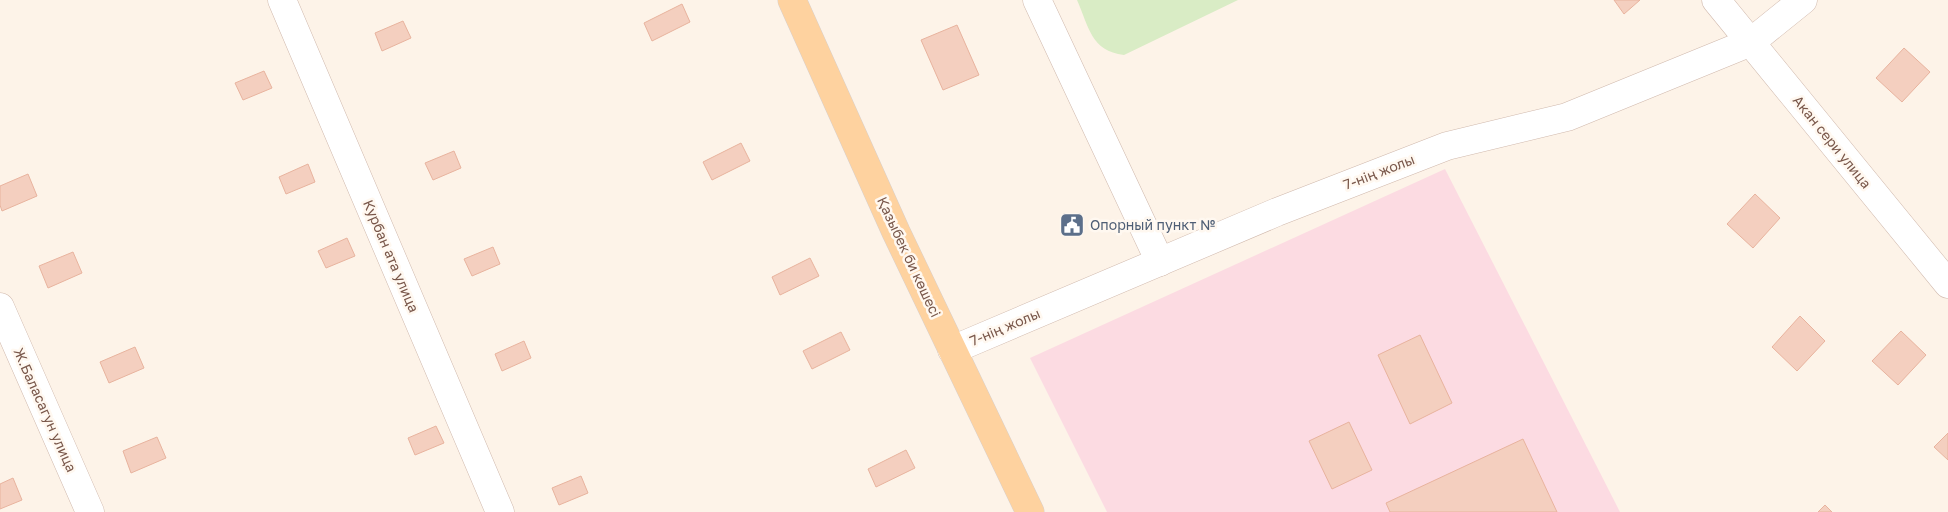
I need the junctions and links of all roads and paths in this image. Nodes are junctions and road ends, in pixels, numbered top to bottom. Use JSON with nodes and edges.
{"nodes":[{"id":1,"x":282,"y":0,"type":"edge"},
{"id":2,"x":792,"y":0,"type":"edge"},
{"id":3,"x":1037,"y":0,"type":"edge"},
{"id":4,"x":1716,"y":0,"type":"edge"},
{"id":5,"x":1803,"y":0,"type":"edge"},
{"id":6,"x":1751,"y":42,"type":"junction"},
{"id":7,"x":1160,"y":262,"type":"junction"},
{"id":8,"x":1948,"y":284,"type":"edge"},
{"id":9,"x":0,"y":307,"type":"edge"},
{"id":10,"x":952,"y":350,"type":"junction"},
{"id":11,"x":90,"y":512,"type":"edge"},
{"id":12,"x":500,"y":512,"type":"edge"},
{"id":13,"x":1030,"y":512,"type":"edge"}],
"edges":[{"from":1,"to":12,"type":"street","name":"Курбан ата улица"},
{"from":2,"to":10,"type":"main road","name":"Қазыбек би көшесі"},
{"from":3,"to":7,"type":"street"},
{"from":4,"to":6,"type":"street","name":"Акан сери улица"},
{"from":5,"to":6,"type":"street","name":"7-нің жолы"},
{"from":6,"to":7,"type":"street","name":"7-нің жолы"},
{"from":6,"to":8,"type":"street","name":"Акан сери улица"},
{"from":7,"to":10,"type":"street","name":"7-нің жолы"},
{"from":9,"to":11,"type":"street","name":"Ж.Баласагун улица"},
{"from":10,"to":13,"type":"main road","name":"Қазыбек би көшесі"}]}
